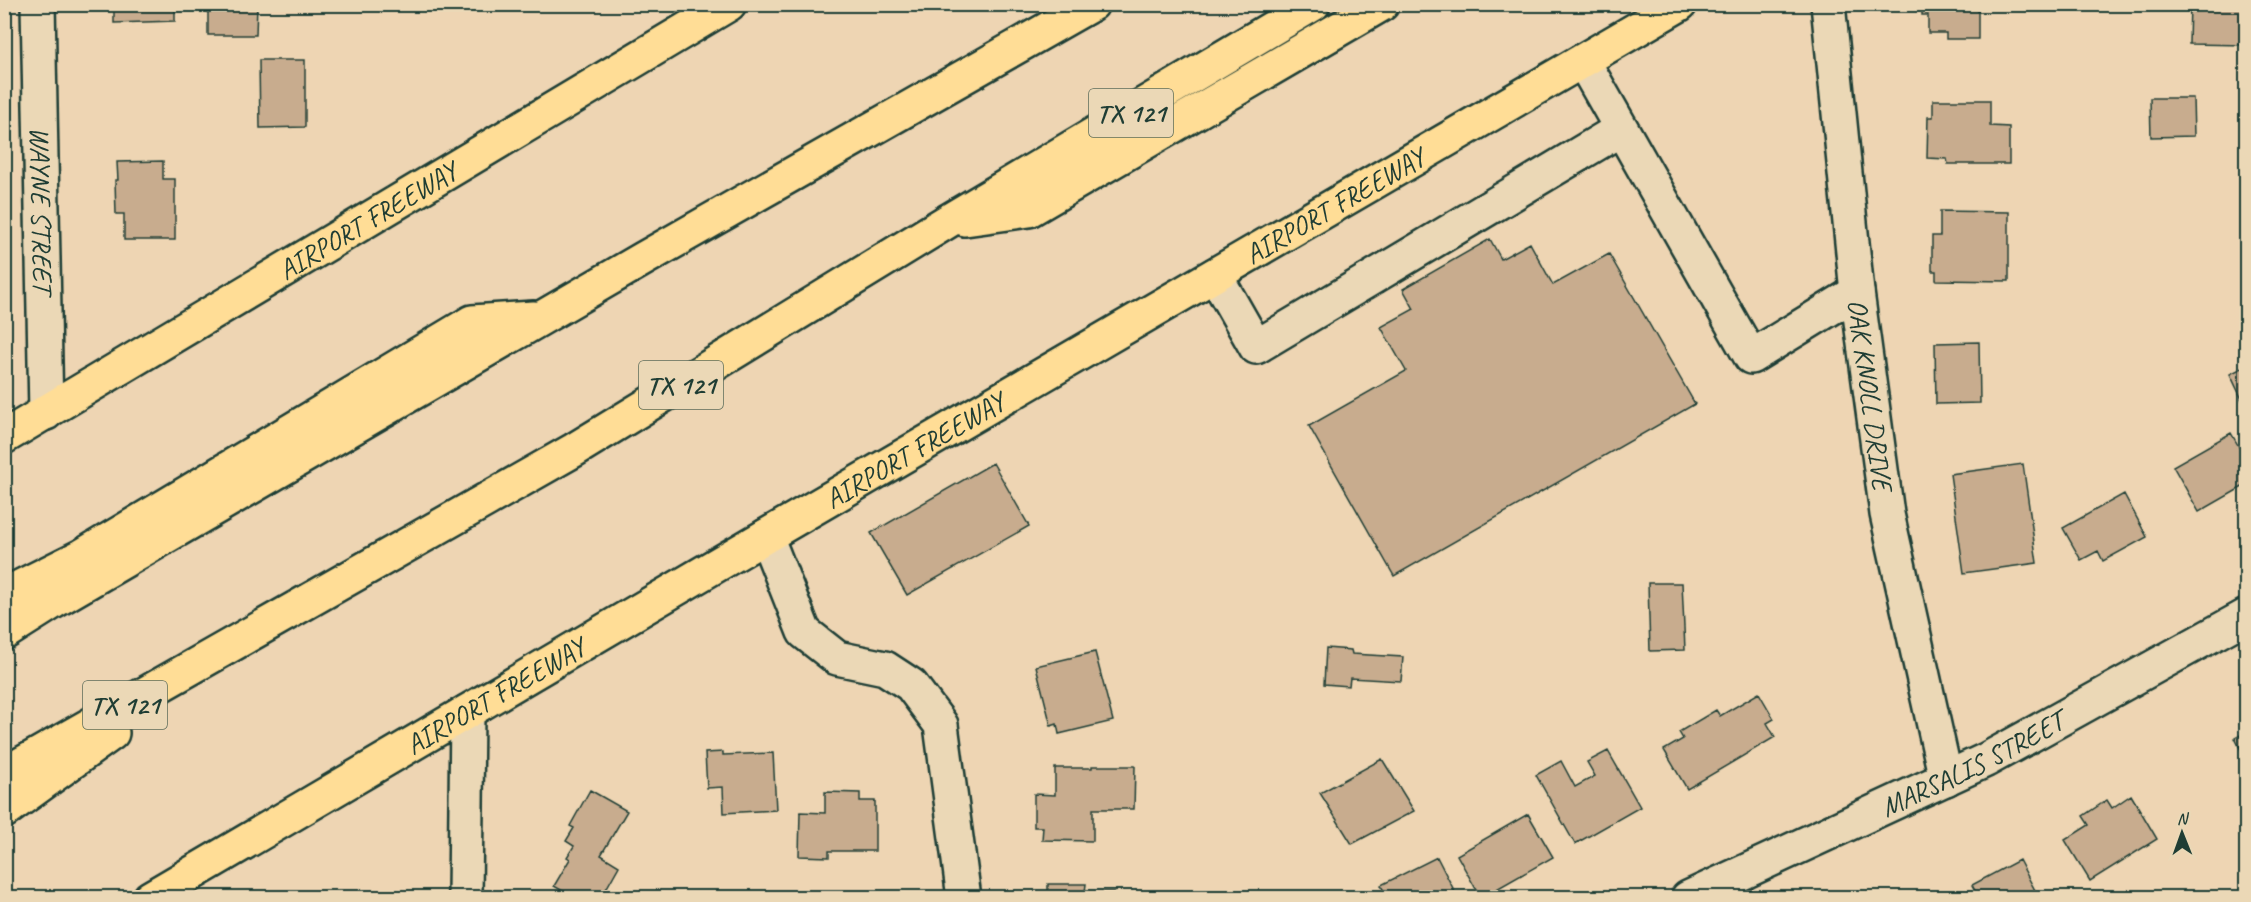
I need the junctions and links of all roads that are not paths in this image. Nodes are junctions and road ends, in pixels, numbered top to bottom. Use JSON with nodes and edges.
{"nodes":[{"id":1,"x":38,"y":4,"type":"edge"},
{"id":2,"x":729,"y":4,"type":"edge"},
{"id":3,"x":1092,"y":4,"type":"edge"},
{"id":4,"x":1313,"y":4,"type":"edge"},
{"id":5,"x":1382,"y":4,"type":"edge"},
{"id":6,"x":1680,"y":4,"type":"edge"},
{"id":7,"x":1828,"y":4,"type":"edge"},
{"id":8,"x":1583,"y":61,"type":"junction"},
{"id":9,"x":1621,"y":129,"type":"junction"},
{"id":10,"x":948,"y":221,"type":"junction"},
{"id":11,"x":1215,"y":275,"type":"junction"},
{"id":12,"x":1857,"y":291,"type":"junction"},
{"id":13,"x":542,"y":318,"type":"junction"},
{"id":14,"x":46,"y":413,"type":"junction"},
{"id":15,"x":4,"y":437,"type":"edge"},
{"id":16,"x":766,"y":536,"type":"junction"},
{"id":17,"x":4,"y":596,"type":"edge"},
{"id":18,"x":2247,"y":616,"type":"edge"},
{"id":19,"x":4,"y":633,"type":"edge"},
{"id":20,"x":245,"y":637,"type":"junction"},
{"id":21,"x":467,"y":712,"type":"junction"},
{"id":22,"x":4,"y":774,"type":"edge"},
{"id":23,"x":1946,"y":779,"type":"junction"},
{"id":24,"x":4,"y":811,"type":"edge"},
{"id":25,"x":150,"y":897,"type":"edge"},
{"id":26,"x":465,"y":897,"type":"edge"},
{"id":27,"x":964,"y":897,"type":"edge"},
{"id":28,"x":1688,"y":897,"type":"edge"}],
"edges":[{"from":1,"to":14,"type":"street","name":"WAYNE STREET"},
{"from":2,"to":14,"type":"main road","name":"AIRPORT FREEWAY"},
{"from":3,"to":13,"type":"main road"},
{"from":4,"to":10,"type":"main road","number":"TX 121"},
{"from":5,"to":10,"type":"main road"},
{"from":6,"to":8,"type":"main road","name":"AIRPORT FREEWAY"},
{"from":7,"to":12,"type":"street","name":"OAK KNOLL DRIVE"},
{"from":8,"to":9,"type":"street"},
{"from":8,"to":11,"type":"main road","name":"AIRPORT FREEWAY"},
{"from":9,"to":11,"type":"street"},
{"from":9,"to":12,"type":"street"},
{"from":10,"to":20,"type":"main road","number":"TX 121"},
{"from":11,"to":16,"type":"main road","name":"AIRPORT FREEWAY"},
{"from":12,"to":23,"type":"street","name":"OAK KNOLL DRIVE"},
{"from":13,"to":17,"type":"main road"},
{"from":13,"to":19,"type":"main road"},
{"from":14,"to":15,"type":"main road","name":"AIRPORT FREEWAY"},
{"from":16,"to":21,"type":"main road","name":"AIRPORT FREEWAY"},
{"from":16,"to":27,"type":"street"},
{"from":18,"to":23,"type":"street","name":"MARSALIS STREET"},
{"from":20,"to":22,"type":"main road","number":"TX 121"},
{"from":20,"to":24,"type":"main road"},
{"from":21,"to":25,"type":"main road","name":"AIRPORT FREEWAY"},
{"from":21,"to":26,"type":"street"},
{"from":23,"to":28,"type":"street","name":"MARSALIS STREET"}]}
